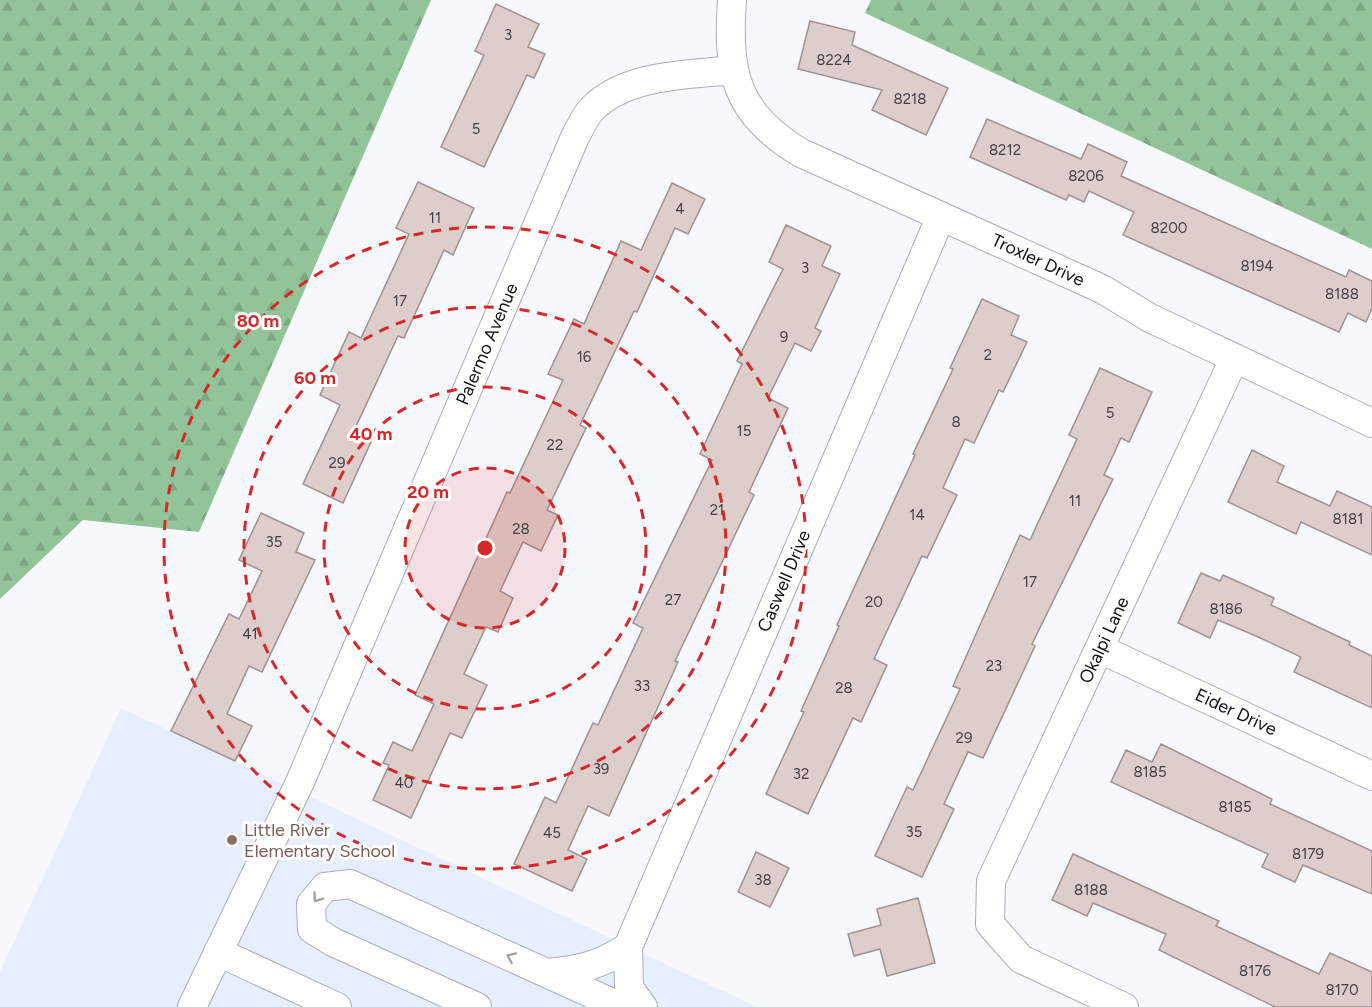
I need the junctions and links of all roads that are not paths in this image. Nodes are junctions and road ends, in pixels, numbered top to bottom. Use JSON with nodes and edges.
{"nodes":[{"id":1,"x":732,"y":0,"type":"edge"},
{"id":2,"x":733,"y":70,"type":"junction"},
{"id":3,"x":941,"y":216,"type":"junction"},
{"id":4,"x":1234,"y":359,"type":"junction"},
{"id":5,"x":1372,"y":423,"type":"edge"},
{"id":6,"x":1100,"y":649,"type":"junction"},
{"id":7,"x":1372,"y":776,"type":"edge"},
{"id":8,"x":628,"y":946,"type":"junction"},
{"id":9,"x":218,"y":952,"type":"junction"},
{"id":10,"x":547,"y":973,"type":"junction"},
{"id":11,"x":192,"y":1007,"type":"edge"},
{"id":12,"x":337,"y":1007,"type":"edge"},
{"id":13,"x":477,"y":1007,"type":"edge"},
{"id":14,"x":621,"y":1007,"type":"edge"},
{"id":15,"x":643,"y":1007,"type":"edge"},
{"id":16,"x":1124,"y":1007,"type":"edge"}],
"edges":[{"from":1,"to":2,"type":"street"},
{"from":2,"to":3,"type":"street","name":"Troxler Drive"},
{"from":2,"to":9,"type":"street","name":"Palermo Avenue"},
{"from":3,"to":4,"type":"street","name":"Troxler Drive"},
{"from":3,"to":8,"type":"street","name":"Caswell Drive"},
{"from":4,"to":5,"type":"street","name":"Troxler Drive"},
{"from":4,"to":6,"type":"street","name":"Okalpi Lane"},
{"from":6,"to":7,"type":"street","name":"Eider Drive"},
{"from":6,"to":16,"type":"street","name":"Okalpi Lane"},
{"from":8,"to":10,"type":"street"},
{"from":8,"to":15,"type":"street"},
{"from":9,"to":11,"type":"street","name":"Palermo Avenue"},
{"from":9,"to":12,"type":"street"},
{"from":10,"to":13,"type":"street","one_way":true},
{"from":10,"to":14,"type":"street"}]}
